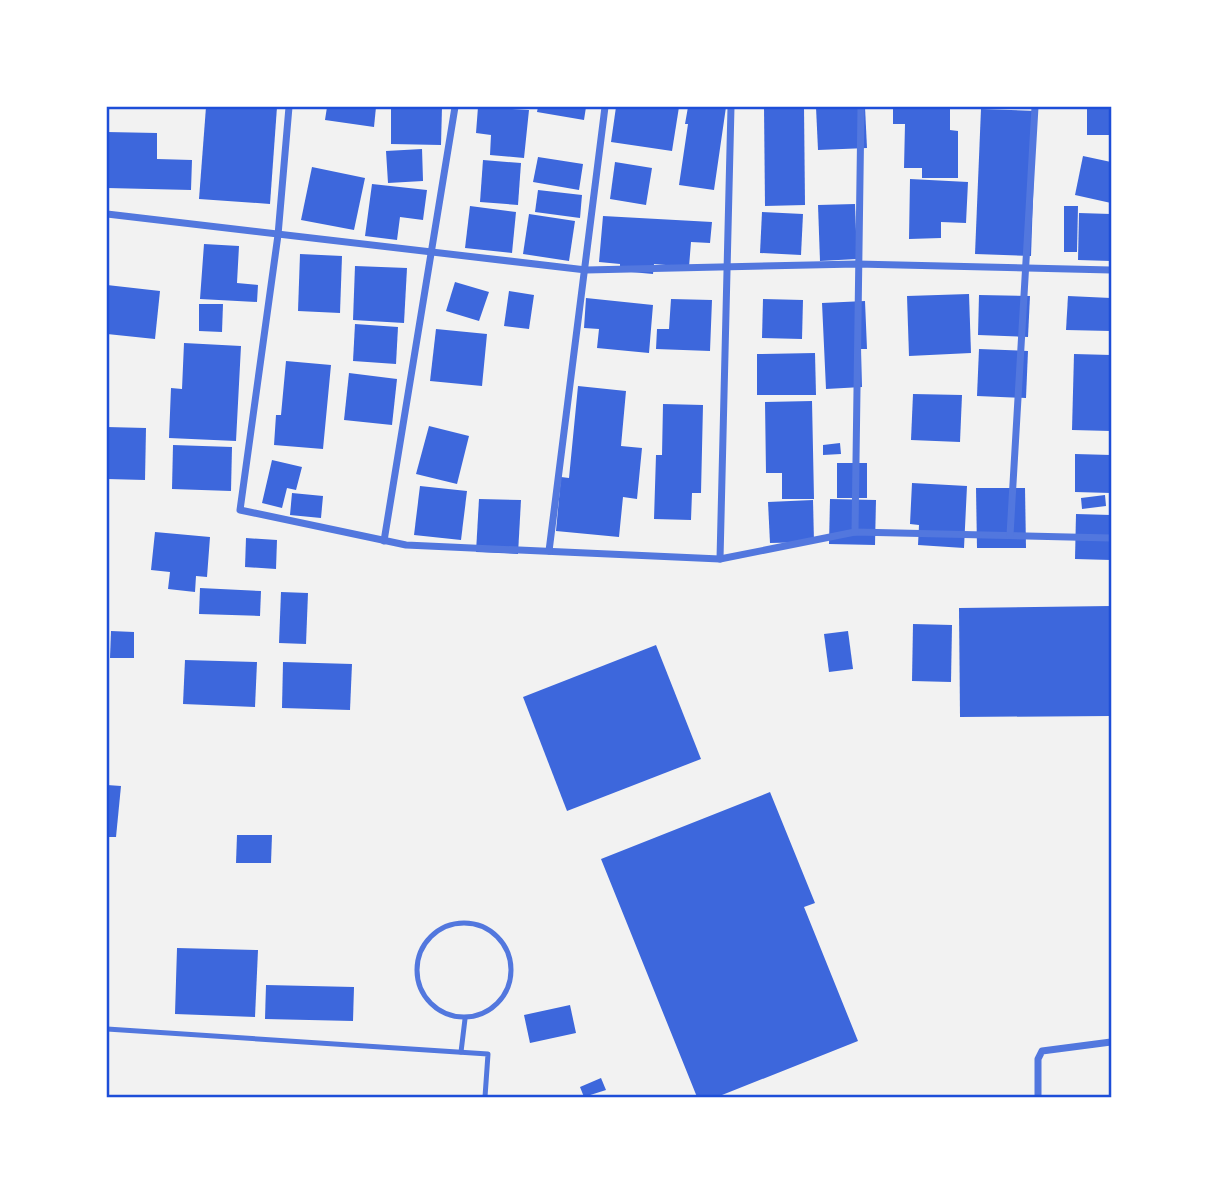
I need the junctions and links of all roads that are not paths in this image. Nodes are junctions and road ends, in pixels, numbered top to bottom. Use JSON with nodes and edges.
{"nodes":[{"id":1,"x":289,"y":107,"type":"edge"},
{"id":2,"x":455,"y":107,"type":"edge"},
{"id":3,"x":605,"y":107,"type":"edge"},
{"id":4,"x":731,"y":107,"type":"edge"},
{"id":5,"x":861,"y":107,"type":"edge"},
{"id":6,"x":1035,"y":107,"type":"edge"},
{"id":7,"x":107,"y":214,"type":"edge"},
{"id":8,"x":278,"y":235,"type":"junction"},
{"id":9,"x":432,"y":253,"type":"junction"},
{"id":10,"x":857,"y":264,"type":"junction"},
{"id":11,"x":727,"y":268,"type":"junction"},
{"id":12,"x":1027,"y":268,"type":"junction"},
{"id":13,"x":586,"y":270,"type":"junction"},
{"id":14,"x":1111,"y":270,"type":"edge"},
{"id":15,"x":855,"y":532,"type":"junction"},
{"id":16,"x":1010,"y":535,"type":"junction"},
{"id":17,"x":1111,"y":538,"type":"edge"},
{"id":18,"x":384,"y":541,"type":"junction"},
{"id":19,"x":549,"y":551,"type":"junction"},
{"id":20,"x":720,"y":559,"type":"junction"},
{"id":21,"x":465,"y":1019,"type":"junction"},
{"id":22,"x":107,"y":1029,"type":"edge"},
{"id":23,"x":1111,"y":1042,"type":"edge"},
{"id":24,"x":461,"y":1052,"type":"junction"},
{"id":25,"x":485,"y":1097,"type":"edge"},
{"id":26,"x":1038,"y":1097,"type":"edge"}],
"edges":[{"from":1,"to":8,"type":"street"},
{"from":2,"to":9,"type":"street"},
{"from":3,"to":13,"type":"street"},
{"from":4,"to":11,"type":"street"},
{"from":5,"to":10,"type":"street"},
{"from":6,"to":12,"type":"street"},
{"from":7,"to":8,"type":"street"},
{"from":8,"to":9,"type":"street"},
{"from":8,"to":18,"type":"street"},
{"from":9,"to":13,"type":"street"},
{"from":9,"to":18,"type":"street"},
{"from":10,"to":11,"type":"street"},
{"from":10,"to":12,"type":"street"},
{"from":10,"to":15,"type":"street"},
{"from":11,"to":13,"type":"street"},
{"from":11,"to":20,"type":"street"},
{"from":12,"to":14,"type":"street"},
{"from":12,"to":16,"type":"street"},
{"from":13,"to":19,"type":"street"},
{"from":15,"to":16,"type":"street"},
{"from":15,"to":20,"type":"street"},
{"from":16,"to":17,"type":"street"},
{"from":18,"to":19,"type":"street"},
{"from":19,"to":20,"type":"street"},
{"from":21,"to":21,"type":"lane"},
{"from":21,"to":24,"type":"lane"},
{"from":22,"to":24,"type":"lane"},
{"from":23,"to":26,"type":"street"},
{"from":24,"to":25,"type":"lane"}]}
